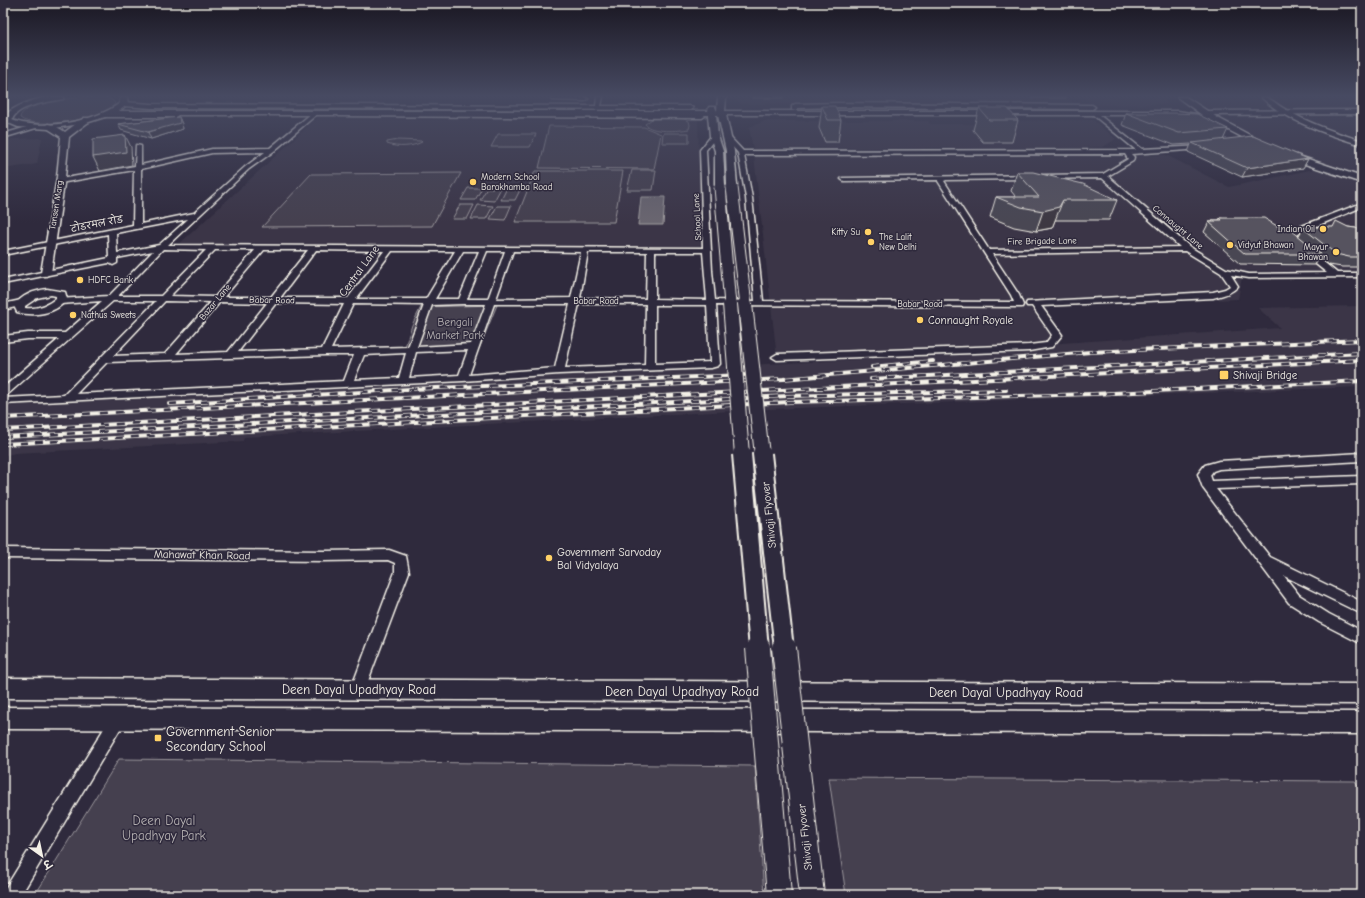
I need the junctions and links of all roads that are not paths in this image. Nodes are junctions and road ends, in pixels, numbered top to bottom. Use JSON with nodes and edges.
{"nodes":[{"id":1,"x":65,"y":139,"type":"edge"},
{"id":2,"x":285,"y":139,"type":"edge"},
{"id":3,"x":712,"y":139,"type":"edge"},
{"id":4,"x":715,"y":139,"type":"edge"},
{"id":5,"x":730,"y":139,"type":"edge"},
{"id":6,"x":733,"y":139,"type":"edge"},
{"id":7,"x":1127,"y":139,"type":"edge"},
{"id":8,"x":1250,"y":139,"type":"edge"},
{"id":9,"x":1351,"y":139,"type":"edge"},
{"id":10,"x":1254,"y":141,"type":"junction"},
{"id":11,"x":1241,"y":143,"type":"edge"},
{"id":12,"x":1362,"y":143,"type":"edge"},
{"id":13,"x":138,"y":146,"type":"dead end"},
{"id":14,"x":1206,"y":147,"type":"edge"},
{"id":15,"x":272,"y":150,"type":"junction"},
{"id":16,"x":1141,"y":151,"type":"junction"},
{"id":17,"x":1127,"y":152,"type":"junction"},
{"id":18,"x":741,"y":153,"type":"junction"},
{"id":19,"x":137,"y":168,"type":"junction"},
{"id":20,"x":1104,"y":176,"type":"junction"},
{"id":21,"x":944,"y":178,"type":"junction"},
{"id":22,"x":844,"y":179,"type":"dead end"},
{"id":23,"x":1362,"y":180,"type":"edge"},
{"id":24,"x":60,"y":181,"type":"junction"},
{"id":25,"x":726,"y":185,"type":"junction"},
{"id":26,"x":1362,"y":205,"type":"edge"},
{"id":27,"x":196,"y":215,"type":"junction"},
{"id":28,"x":137,"y":227,"type":"junction"},
{"id":29,"x":112,"y":231,"type":"junction"},
{"id":30,"x":50,"y":243,"type":"junction"},
{"id":31,"x":161,"y":247,"type":"junction"},
{"id":32,"x":213,"y":247,"type":"junction"},
{"id":33,"x":261,"y":248,"type":"junction"},
{"id":34,"x":314,"y":248,"type":"junction"},
{"id":35,"x":390,"y":248,"type":"junction"},
{"id":36,"x":461,"y":248,"type":"junction"},
{"id":37,"x":484,"y":249,"type":"junction"},
{"id":38,"x":510,"y":249,"type":"junction"},
{"id":39,"x":585,"y":249,"type":"junction"},
{"id":40,"x":651,"y":249,"type":"junction"},
{"id":41,"x":1187,"y":249,"type":"junction"},
{"id":42,"x":708,"y":250,"type":"junction"},
{"id":43,"x":3,"y":252,"type":"edge"},
{"id":44,"x":987,"y":252,"type":"junction"},
{"id":45,"x":113,"y":261,"type":"junction"},
{"id":46,"x":1224,"y":271,"type":"junction"},
{"id":47,"x":46,"y":273,"type":"junction"},
{"id":48,"x":1335,"y":275,"type":"junction"},
{"id":49,"x":1361,"y":275,"type":"edge"},
{"id":50,"x":3,"y":282,"type":"edge"},
{"id":51,"x":48,"y":292,"type":"junction"},
{"id":52,"x":36,"y":295,"type":"junction"},
{"id":53,"x":112,"y":298,"type":"junction"},
{"id":54,"x":163,"y":299,"type":"junction"},
{"id":55,"x":61,"y":300,"type":"junction"},
{"id":56,"x":216,"y":300,"type":"junction"},
{"id":57,"x":274,"y":300,"type":"junction"},
{"id":58,"x":350,"y":301,"type":"junction"},
{"id":59,"x":575,"y":301,"type":"junction"},
{"id":60,"x":651,"y":301,"type":"junction"},
{"id":61,"x":429,"y":302,"type":"junction"},
{"id":62,"x":462,"y":302,"type":"junction"},
{"id":63,"x":490,"y":302,"type":"junction"},
{"id":64,"x":711,"y":302,"type":"junction"},
{"id":65,"x":759,"y":302,"type":"junction"},
{"id":66,"x":1035,"y":304,"type":"junction"},
{"id":67,"x":20,"y":305,"type":"junction"},
{"id":68,"x":1020,"y":305,"type":"junction"},
{"id":69,"x":3,"y":308,"type":"edge"},
{"id":70,"x":66,"y":336,"type":"junction"},
{"id":71,"x":3,"y":339,"type":"edge"},
{"id":72,"x":474,"y":347,"type":"junction"},
{"id":73,"x":412,"y":349,"type":"junction"},
{"id":74,"x":325,"y":352,"type":"junction"},
{"id":75,"x":360,"y":352,"type":"junction"},
{"id":76,"x":231,"y":355,"type":"junction"},
{"id":77,"x":169,"y":356,"type":"junction"},
{"id":78,"x":777,"y":357,"type":"dead end"},
{"id":79,"x":105,"y":359,"type":"junction"},
{"id":80,"x":650,"y":368,"type":"junction"},
{"id":81,"x":559,"y":371,"type":"junction"},
{"id":82,"x":464,"y":378,"type":"junction"},
{"id":83,"x":403,"y":381,"type":"junction"},
{"id":84,"x":348,"y":383,"type":"junction"},
{"id":85,"x":3,"y":393,"type":"edge"},
{"id":86,"x":67,"y":398,"type":"junction"},
{"id":87,"x":3,"y":401,"type":"edge"},
{"id":88,"x":1362,"y":457,"type":"edge"},
{"id":89,"x":1362,"y":480,"type":"edge"},
{"id":90,"x":1207,"y":485,"type":"junction"},
{"id":91,"x":3,"y":553,"type":"edge"},
{"id":92,"x":1265,"y":561,"type":"junction"},
{"id":93,"x":1362,"y":608,"type":"edge"},
{"id":94,"x":1362,"y":638,"type":"edge"},
{"id":95,"x":3,"y":688,"type":"edge"},
{"id":96,"x":358,"y":689,"type":"junction"},
{"id":97,"x":1362,"y":694,"type":"edge"},
{"id":98,"x":3,"y":718,"type":"edge"},
{"id":99,"x":118,"y":719,"type":"junction"},
{"id":100,"x":1362,"y":723,"type":"edge"},
{"id":101,"x":11,"y":895,"type":"edge"},
{"id":102,"x":779,"y":895,"type":"edge"},
{"id":103,"x":812,"y":895,"type":"edge"}],
"edges":[{"from":1,"to":24,"type":"street","name":"Tansen Marg"},
{"from":2,"to":15,"type":"street"},
{"from":3,"to":42,"type":"street","name":"School Lane"},
{"from":4,"to":25,"type":"main road","name":"Shivaji Flyover"},
{"from":5,"to":25,"type":"main road","name":"Shivaji Flyover"},
{"from":6,"to":18,"type":"street"},
{"from":7,"to":16,"type":"street"},
{"from":8,"to":10,"type":"main road"},
{"from":9,"to":12,"type":"street"},
{"from":10,"to":11,"type":"street"},
{"from":10,"to":23,"type":"main road"},
{"from":13,"to":19,"type":"street"},
{"from":14,"to":16,"type":"street"},
{"from":15,"to":19,"type":"street"},
{"from":15,"to":27,"type":"street"},
{"from":16,"to":17,"type":"street"},
{"from":17,"to":18,"type":"street"},
{"from":17,"to":20,"type":"street"},
{"from":18,"to":65,"type":"street"},
{"from":19,"to":24,"type":"street"},
{"from":19,"to":28,"type":"street"},
{"from":20,"to":21,"type":"street"},
{"from":20,"to":41,"type":"street","name":"Connaught Lane"},
{"from":21,"to":22,"type":"street"},
{"from":21,"to":44,"type":"street"},
{"from":24,"to":30,"type":"street","name":"Tansen Marg"},
{"from":25,"to":102,"type":"main road","name":"Shivaji Flyover","bridge":true},
{"from":25,"to":103,"type":"main road","name":"Shivaji Flyover","bridge":true},
{"from":26,"to":48,"type":"street"},
{"from":27,"to":28,"type":"street","name":"टोडरमल रोड"},
{"from":27,"to":31,"type":"street"},
{"from":28,"to":29,"type":"street","name":"टोडरमल रोड"},
{"from":29,"to":30,"type":"street","name":"टोडरमल रोड"},
{"from":29,"to":45,"type":"street"},
{"from":30,"to":43,"type":"street","name":"टोडरमल रोड"},
{"from":30,"to":47,"type":"street","name":"Tansen Marg"},
{"from":31,"to":32,"type":"street"},
{"from":31,"to":45,"type":"street"},
{"from":31,"to":53,"type":"street"},
{"from":32,"to":33,"type":"street"},
{"from":32,"to":54,"type":"street"},
{"from":33,"to":34,"type":"street"},
{"from":33,"to":56,"type":"street","name":"Bazar Lane"},
{"from":34,"to":35,"type":"street"},
{"from":34,"to":57,"type":"street"},
{"from":35,"to":36,"type":"street"},
{"from":35,"to":58,"type":"street","name":"Central Lane"},
{"from":36,"to":37,"type":"street"},
{"from":36,"to":61,"type":"street"},
{"from":37,"to":38,"type":"street"},
{"from":37,"to":62,"type":"street"},
{"from":38,"to":39,"type":"street"},
{"from":38,"to":63,"type":"street"},
{"from":39,"to":40,"type":"street"},
{"from":39,"to":59,"type":"street"},
{"from":40,"to":42,"type":"street"},
{"from":40,"to":60,"type":"street"},
{"from":41,"to":44,"type":"street","name":"Fire Brigade Lane"},
{"from":41,"to":46,"type":"street","name":"Connaught Lane"},
{"from":42,"to":64,"type":"street","name":"School Lane"},
{"from":44,"to":68,"type":"street"},
{"from":45,"to":47,"type":"street"},
{"from":46,"to":48,"type":"street","name":"Connaught Lane"},
{"from":46,"to":66,"type":"street","name":"Babar Road"},
{"from":47,"to":50,"type":"street"},
{"from":47,"to":51,"type":"street","name":"Tansen Marg"},
{"from":47,"to":52,"type":"street","name":"Tansen Marg"},
{"from":48,"to":49,"type":"street","name":"Connaught Lane"},
{"from":51,"to":52,"type":"street"},
{"from":51,"to":55,"type":"street"},
{"from":52,"to":67,"type":"street"},
{"from":53,"to":54,"type":"street","name":"Babar Road"},
{"from":53,"to":55,"type":"street","name":"Babar Road"},
{"from":53,"to":70,"type":"street"},
{"from":54,"to":56,"type":"street","name":"Babar Road"},
{"from":54,"to":79,"type":"street"},
{"from":55,"to":67,"type":"street"},
{"from":56,"to":57,"type":"street","name":"Babar Road"},
{"from":56,"to":77,"type":"street","name":"Bazar Lane"},
{"from":57,"to":58,"type":"street","name":"Babar Road"},
{"from":57,"to":76,"type":"street"},
{"from":58,"to":61,"type":"street","name":"Babar Road"},
{"from":58,"to":74,"type":"street","name":"Central Lane"},
{"from":59,"to":60,"type":"street","name":"Babar Road"},
{"from":59,"to":63,"type":"street","name":"Babar Road"},
{"from":59,"to":81,"type":"street"},
{"from":60,"to":64,"type":"street","name":"Babar Road"},
{"from":60,"to":80,"type":"street"},
{"from":61,"to":62,"type":"street","name":"Babar Road"},
{"from":61,"to":73,"type":"street"},
{"from":62,"to":63,"type":"street","name":"Babar Road"},
{"from":63,"to":72,"type":"street"},
{"from":64,"to":65,"type":"street","name":"Babar Road"},
{"from":64,"to":80,"type":"street","name":"School Lane"},
{"from":65,"to":68,"type":"street","name":"Babar Road"},
{"from":66,"to":68,"type":"street","name":"Babar Road"},
{"from":66,"to":78,"type":"street"},
{"from":67,"to":69,"type":"street"},
{"from":70,"to":71,"type":"street"},
{"from":70,"to":85,"type":"street"},
{"from":72,"to":73,"type":"street"},
{"from":72,"to":82,"type":"street"},
{"from":73,"to":75,"type":"street"},
{"from":73,"to":83,"type":"street"},
{"from":74,"to":75,"type":"street"},
{"from":74,"to":76,"type":"street"},
{"from":75,"to":84,"type":"street"},
{"from":76,"to":77,"type":"street"},
{"from":77,"to":79,"type":"street"},
{"from":79,"to":86,"type":"street"},
{"from":80,"to":81,"type":"street"},
{"from":81,"to":82,"type":"street"},
{"from":82,"to":83,"type":"street"},
{"from":83,"to":84,"type":"street"},
{"from":84,"to":86,"type":"street"},
{"from":86,"to":87,"type":"street"},
{"from":88,"to":90,"type":"street"},
{"from":89,"to":90,"type":"street"},
{"from":90,"to":92,"type":"street"},
{"from":91,"to":96,"type":"street","name":"Mahawat Khan Road"},
{"from":92,"to":93,"type":"street"},
{"from":92,"to":94,"type":"street"},
{"from":95,"to":96,"type":"main road","name":"Deen Dayal Upadhyay Road"},
{"from":96,"to":97,"type":"main road","name":"Deen Dayal Upadhyay Road"},
{"from":98,"to":99,"type":"main road"},
{"from":99,"to":100,"type":"main road"},
{"from":99,"to":101,"type":"street"}]}
